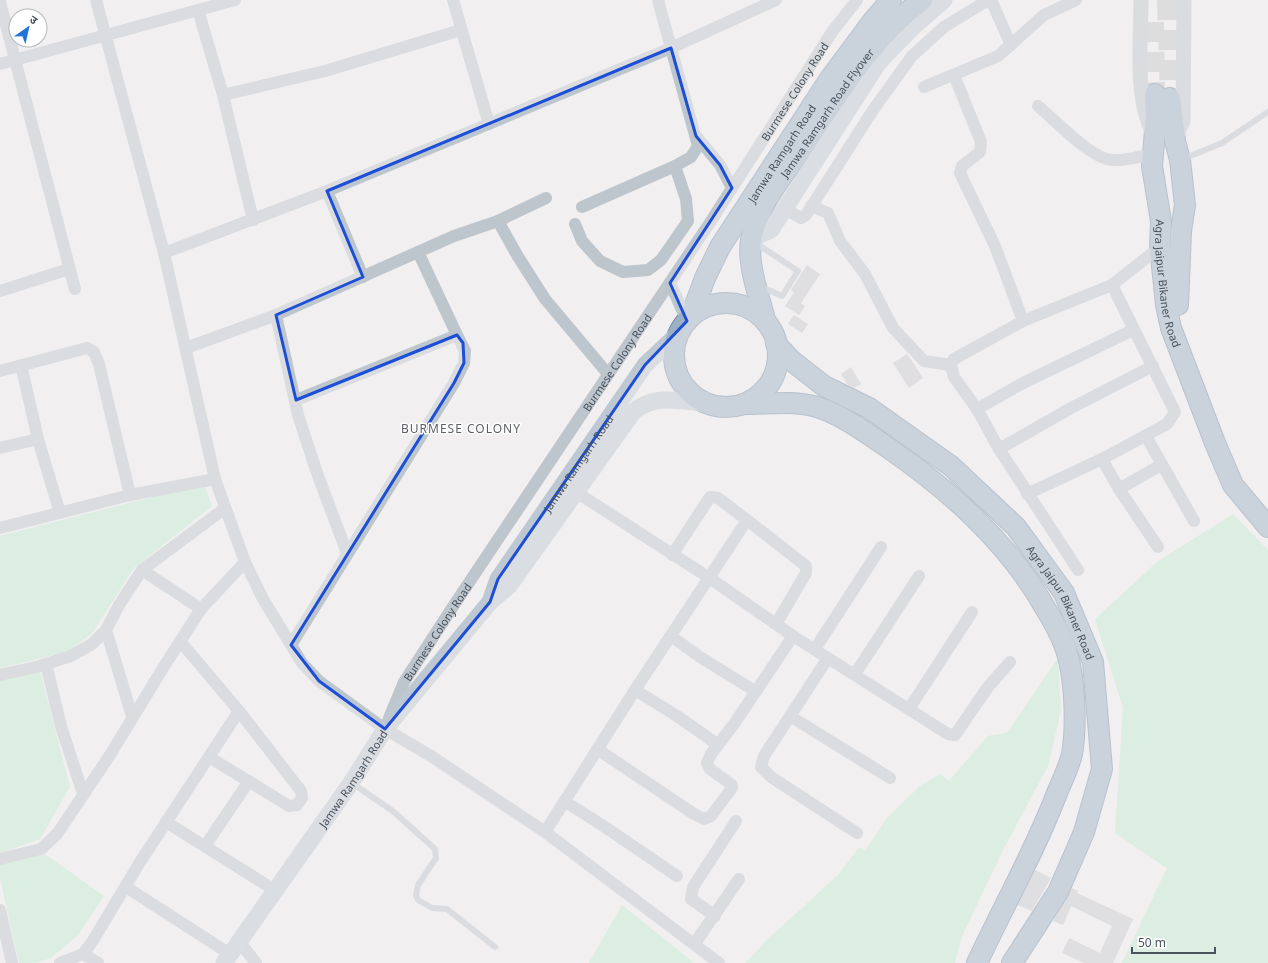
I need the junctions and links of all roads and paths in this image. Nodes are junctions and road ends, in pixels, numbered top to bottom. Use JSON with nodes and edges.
{"nodes":[{"id":1,"x":96,"y":0,"type":"edge"},
{"id":2,"x":235,"y":0,"type":"edge"},
{"id":3,"x":453,"y":0,"type":"edge"},
{"id":4,"x":658,"y":0,"type":"edge"},
{"id":5,"x":776,"y":0,"type":"edge"},
{"id":6,"x":857,"y":0,"type":"edge"},
{"id":7,"x":891,"y":0,"type":"edge"},
{"id":8,"x":922,"y":0,"type":"edge"},
{"id":9,"x":944,"y":0,"type":"edge"},
{"id":10,"x":990,"y":0,"type":"edge"},
{"id":11,"x":1076,"y":0,"type":"edge"},
{"id":12,"x":1141,"y":0,"type":"edge"},
{"id":13,"x":1184,"y":0,"type":"edge"},
{"id":14,"x":0,"y":2,"type":"edge"},
{"id":15,"x":218,"y":2,"type":"edge"},
{"id":16,"x":198,"y":10,"type":"junction"},
{"id":17,"x":461,"y":30,"type":"junction"},
{"id":18,"x":105,"y":35,"type":"junction"},
{"id":19,"x":1011,"y":45,"type":"junction"},
{"id":20,"x":671,"y":48,"type":"junction"},
{"id":21,"x":14,"y":60,"type":"junction"},
{"id":22,"x":0,"y":64,"type":"edge"},
{"id":23,"x":954,"y":75,"type":"junction"},
{"id":24,"x":924,"y":87,"type":"dead end"},
{"id":25,"x":223,"y":95,"type":"junction"},
{"id":26,"x":1038,"y":106,"type":"dead end"},
{"id":27,"x":1268,"y":112,"type":"edge"},
{"id":28,"x":489,"y":124,"type":"junction"},
{"id":29,"x":696,"y":136,"type":"junction"},
{"id":30,"x":1175,"y":141,"type":"junction"},
{"id":31,"x":1154,"y":146,"type":"junction"},
{"id":32,"x":1180,"y":160,"type":"junction"},
{"id":33,"x":675,"y":166,"type":"junction"},
{"id":34,"x":732,"y":188,"type":"junction"},
{"id":35,"x":327,"y":191,"type":"junction"},
{"id":36,"x":546,"y":198,"type":"dead end"},
{"id":37,"x":811,"y":206,"type":"junction"},
{"id":38,"x":582,"y":207,"type":"dead end"},
{"id":39,"x":785,"y":209,"type":"junction"},
{"id":40,"x":253,"y":220,"type":"junction"},
{"id":41,"x":498,"y":221,"type":"junction"},
{"id":42,"x":1161,"y":221,"type":"junction"},
{"id":43,"x":1183,"y":221,"type":"junction"},
{"id":44,"x":574,"y":224,"type":"dead end"},
{"id":45,"x":751,"y":239,"type":"junction"},
{"id":46,"x":1160,"y":247,"type":"junction"},
{"id":47,"x":418,"y":252,"type":"junction"},
{"id":48,"x":164,"y":253,"type":"junction"},
{"id":49,"x":69,"y":269,"type":"junction"},
{"id":50,"x":362,"y":277,"type":"junction"},
{"id":51,"x":670,"y":283,"type":"junction"},
{"id":52,"x":1171,"y":283,"type":"junction"},
{"id":53,"x":756,"y":284,"type":"junction"},
{"id":54,"x":1112,"y":285,"type":"junction"},
{"id":55,"x":75,"y":289,"type":"dead end"},
{"id":56,"x":0,"y":291,"type":"edge"},
{"id":57,"x":276,"y":315,"type":"junction"},
{"id":58,"x":765,"y":320,"type":"junction"},
{"id":59,"x":1023,"y":321,"type":"junction"},
{"id":60,"x":686,"y":324,"type":"junction"},
{"id":61,"x":1133,"y":330,"type":"junction"},
{"id":62,"x":458,"y":335,"type":"junction"},
{"id":63,"x":776,"y":344,"type":"junction"},
{"id":64,"x":186,"y":348,"type":"junction"},
{"id":65,"x":21,"y":365,"type":"junction"},
{"id":66,"x":951,"y":365,"type":"junction"},
{"id":67,"x":1153,"y":366,"type":"junction"},
{"id":68,"x":0,"y":371,"type":"edge"},
{"id":69,"x":608,"y":374,"type":"junction"},
{"id":70,"x":296,"y":400,"type":"junction"},
{"id":71,"x":704,"y":403,"type":"junction"},
{"id":72,"x":744,"y":404,"type":"junction"},
{"id":73,"x":977,"y":409,"type":"junction"},
{"id":74,"x":1146,"y":436,"type":"junction"},
{"id":75,"x":38,"y":439,"type":"junction"},
{"id":76,"x":0,"y":448,"type":"edge"},
{"id":77,"x":999,"y":449,"type":"junction"},
{"id":78,"x":1102,"y":459,"type":"junction"},
{"id":79,"x":1161,"y":465,"type":"junction"},
{"id":80,"x":215,"y":479,"type":"junction"},
{"id":81,"x":1119,"y":489,"type":"junction"},
{"id":82,"x":576,"y":492,"type":"junction"},
{"id":83,"x":1027,"y":494,"type":"junction"},
{"id":84,"x":130,"y":495,"type":"junction"},
{"id":85,"x":224,"y":508,"type":"junction"},
{"id":86,"x":1268,"y":511,"type":"edge"},
{"id":87,"x":60,"y":513,"type":"junction"},
{"id":88,"x":747,"y":520,"type":"junction"},
{"id":89,"x":1194,"y":522,"type":"dead end"},
{"id":90,"x":1268,"y":527,"type":"edge"},
{"id":91,"x":0,"y":528,"type":"edge"},
{"id":92,"x":881,"y":547,"type":"dead end"},
{"id":93,"x":1158,"y":547,"type":"dead end"},
{"id":94,"x":347,"y":553,"type":"junction"},
{"id":95,"x":672,"y":555,"type":"junction"},
{"id":96,"x":245,"y":562,"type":"junction"},
{"id":97,"x":142,"y":570,"type":"junction"},
{"id":98,"x":1078,"y":570,"type":"dead end"},
{"id":99,"x":919,"y":576,"type":"dead end"},
{"id":100,"x":708,"y":577,"type":"junction"},
{"id":101,"x":490,"y":602,"type":"junction"},
{"id":102,"x":201,"y":609,"type":"junction"},
{"id":103,"x":972,"y":612,"type":"dead end"},
{"id":104,"x":776,"y":624,"type":"junction"},
{"id":105,"x":106,"y":630,"type":"junction"},
{"id":106,"x":671,"y":636,"type":"junction"},
{"id":107,"x":793,"y":636,"type":"junction"},
{"id":108,"x":180,"y":641,"type":"junction"},
{"id":109,"x":291,"y":645,"type":"junction"},
{"id":110,"x":815,"y":649,"type":"junction"},
{"id":111,"x":828,"y":658,"type":"junction"},
{"id":112,"x":1010,"y":662,"type":"dead end"},
{"id":113,"x":46,"y":664,"type":"junction"},
{"id":114,"x":855,"y":674,"type":"junction"},
{"id":115,"x":0,"y":675,"type":"edge"},
{"id":116,"x":635,"y":690,"type":"junction"},
{"id":117,"x":755,"y":691,"type":"junction"},
{"id":118,"x":909,"y":709,"type":"junction"},
{"id":119,"x":238,"y":711,"type":"junction"},
{"id":120,"x":132,"y":716,"type":"junction"},
{"id":121,"x":790,"y":716,"type":"junction"},
{"id":122,"x":385,"y":729,"type":"junction"},
{"id":123,"x":717,"y":744,"type":"junction"},
{"id":124,"x":597,"y":749,"type":"junction"},
{"id":125,"x":209,"y":757,"type":"junction"},
{"id":126,"x":890,"y":778,"type":"dead end"},
{"id":127,"x":249,"y":781,"type":"junction"},
{"id":128,"x":351,"y":783,"type":"junction"},
{"id":129,"x":83,"y":794,"type":"junction"},
{"id":130,"x":564,"y":801,"type":"junction"},
{"id":131,"x":736,"y":821,"type":"dead end"},
{"id":132,"x":166,"y":822,"type":"junction"},
{"id":133,"x":545,"y":832,"type":"junction"},
{"id":134,"x":857,"y":833,"type":"dead end"},
{"id":135,"x":205,"y":846,"type":"junction"},
{"id":136,"x":0,"y":859,"type":"edge"},
{"id":137,"x":677,"y":876,"type":"dead end"},
{"id":138,"x":739,"y":879,"type":"dead end"},
{"id":139,"x":126,"y":887,"type":"junction"},
{"id":140,"x":276,"y":891,"type":"junction"},
{"id":141,"x":0,"y":910,"type":"edge"},
{"id":142,"x":715,"y":916,"type":"junction"},
{"id":143,"x":695,"y":944,"type":"junction"},
{"id":144,"x":495,"y":947,"type":"dead end"},
{"id":145,"x":231,"y":952,"type":"edge"},
{"id":146,"x":83,"y":954,"type":"junction"},
{"id":147,"x":12,"y":963,"type":"edge"},
{"id":148,"x":60,"y":963,"type":"edge"},
{"id":149,"x":98,"y":963,"type":"edge"},
{"id":150,"x":256,"y":963,"type":"edge"},
{"id":151,"x":720,"y":963,"type":"edge"},
{"id":152,"x":977,"y":963,"type":"edge"},
{"id":153,"x":1012,"y":963,"type":"edge"}],
"edges":[{"from":1,"to":18,"type":"street"},
{"from":2,"to":15,"type":"street"},
{"from":3,"to":17,"type":"street"},
{"from":4,"to":20,"type":"street"},
{"from":5,"to":20,"type":"street"},
{"from":6,"to":34,"type":"street","name":"Burmese Colony Road"},
{"from":7,"to":60,"type":"highway","name":"Jamwa Ramgarh Road"},
{"from":8,"to":45,"type":"highway","name":"Jamwa Ramgarh Road Flyover"},
{"from":9,"to":39,"type":"main road"},
{"from":10,"to":19,"type":"street"},
{"from":10,"to":37,"type":"street"},
{"from":11,"to":19,"type":"street"},
{"from":12,"to":31,"type":"street"},
{"from":13,"to":30,"type":"street"},
{"from":14,"to":21,"type":"street"},
{"from":15,"to":16,"type":"street"},
{"from":16,"to":18,"type":"street"},
{"from":16,"to":25,"type":"street"},
{"from":17,"to":25,"type":"street"},
{"from":17,"to":28,"type":"street"},
{"from":18,"to":21,"type":"street"},
{"from":18,"to":48,"type":"street"},
{"from":19,"to":23,"type":"street"},
{"from":20,"to":28,"type":"street"},
{"from":20,"to":29,"type":"street"},
{"from":21,"to":22,"type":"street"},
{"from":21,"to":49,"type":"street"},
{"from":23,"to":24,"type":"street"},
{"from":23,"to":59,"type":"street"},
{"from":25,"to":40,"type":"street"},
{"from":26,"to":31,"type":"street"},
{"from":27,"to":32,"type":"lane"},
{"from":28,"to":35,"type":"street"},
{"from":29,"to":33,"type":"street"},
{"from":29,"to":34,"type":"street"},
{"from":30,"to":31,"type":"highway","name":"Agra Jaipur Bikaner Road"},
{"from":30,"to":32,"type":"highway","name":"Agra Jaipur Bikaner Road"},
{"from":31,"to":42,"type":"highway","name":"Agra Jaipur Bikaner Road"},
{"from":32,"to":43,"type":"highway","name":"Agra Jaipur Bikaner Road"},
{"from":33,"to":38,"type":"street"},
{"from":33,"to":44,"type":"street"},
{"from":34,"to":51,"type":"street","name":"Burmese Colony Road"},
{"from":35,"to":40,"type":"street"},
{"from":35,"to":50,"type":"street"},
{"from":36,"to":41,"type":"street"},
{"from":37,"to":39,"type":"street"},
{"from":37,"to":66,"type":"street"},
{"from":39,"to":45,"type":"main road"},
{"from":40,"to":48,"type":"street"},
{"from":41,"to":47,"type":"street"},
{"from":41,"to":69,"type":"street"},
{"from":42,"to":43,"type":"highway"},
{"from":42,"to":46,"type":"highway","name":"Agra Jaipur Bikaner Road"},
{"from":43,"to":52,"type":"highway","name":"Agra Jaipur Bikaner Road"},
{"from":45,"to":53,"type":"highway"},
{"from":45,"to":53,"type":"lane"},
{"from":46,"to":52,"type":"highway","name":"Agra Jaipur Bikaner Road"},
{"from":46,"to":54,"type":"street"},
{"from":47,"to":50,"type":"street"},
{"from":47,"to":62,"type":"street"},
{"from":48,"to":64,"type":"street"},
{"from":49,"to":55,"type":"street"},
{"from":49,"to":56,"type":"street"},
{"from":50,"to":57,"type":"street"},
{"from":51,"to":60,"type":"street"},
{"from":51,"to":69,"type":"street","name":"Burmese Colony Road"},
{"from":52,"to":86,"type":"highway","name":"Agra Jaipur Bikaner Road"},
{"from":52,"to":90,"type":"highway","name":"Agra Jaipur Bikaner Road"},
{"from":53,"to":58,"type":"highway"},
{"from":54,"to":59,"type":"street"},
{"from":54,"to":61,"type":"street"},
{"from":57,"to":64,"type":"street"},
{"from":57,"to":70,"type":"street"},
{"from":58,"to":60,"type":"highway"},
{"from":58,"to":63,"type":"highway"},
{"from":59,"to":66,"type":"street"},
{"from":60,"to":71,"type":"highway"},
{"from":60,"to":101,"type":"main road","name":"Jamwa Ramgarh Road"},
{"from":61,"to":67,"type":"street"},
{"from":61,"to":73,"type":"street"},
{"from":62,"to":70,"type":"street"},
{"from":62,"to":94,"type":"street"},
{"from":63,"to":72,"type":"highway"},
{"from":63,"to":153,"type":"highway","name":"Agra Jaipur Bikaner Road"},
{"from":64,"to":80,"type":"street"},
{"from":65,"to":68,"type":"street"},
{"from":65,"to":75,"type":"street"},
{"from":65,"to":84,"type":"street"},
{"from":66,"to":73,"type":"street"},
{"from":67,"to":74,"type":"street"},
{"from":67,"to":77,"type":"street"},
{"from":69,"to":122,"type":"street","name":"Burmese Colony Road"},
{"from":70,"to":94,"type":"street"},
{"from":71,"to":72,"type":"highway"},
{"from":71,"to":82,"type":"main road","name":"Jamwa Ramgarh Road"},
{"from":72,"to":152,"type":"highway","name":"Agra Jaipur Bikaner Road"},
{"from":73,"to":77,"type":"street"},
{"from":74,"to":78,"type":"street"},
{"from":74,"to":79,"type":"street"},
{"from":75,"to":76,"type":"street"},
{"from":75,"to":87,"type":"street"},
{"from":77,"to":83,"type":"street"},
{"from":78,"to":81,"type":"street"},
{"from":78,"to":83,"type":"street"},
{"from":79,"to":81,"type":"street"},
{"from":79,"to":89,"type":"street"},
{"from":80,"to":84,"type":"street"},
{"from":80,"to":85,"type":"street"},
{"from":81,"to":93,"type":"street"},
{"from":82,"to":95,"type":"street"},
{"from":82,"to":101,"type":"main road","name":"Jamwa Ramgarh Road"},
{"from":83,"to":98,"type":"street"},
{"from":84,"to":87,"type":"street"},
{"from":85,"to":96,"type":"street"},
{"from":85,"to":97,"type":"street"},
{"from":87,"to":91,"type":"street"},
{"from":88,"to":95,"type":"street"},
{"from":88,"to":100,"type":"street"},
{"from":88,"to":104,"type":"street"},
{"from":92,"to":110,"type":"street"},
{"from":94,"to":109,"type":"street"},
{"from":95,"to":100,"type":"street"},
{"from":96,"to":102,"type":"street"},
{"from":96,"to":109,"type":"street"},
{"from":97,"to":102,"type":"street"},
{"from":97,"to":105,"type":"street"},
{"from":99,"to":114,"type":"street"},
{"from":100,"to":104,"type":"street"},
{"from":100,"to":106,"type":"street"},
{"from":101,"to":122,"type":"main road","name":"Jamwa Ramgarh Road"},
{"from":102,"to":108,"type":"street"},
{"from":103,"to":118,"type":"street"},
{"from":104,"to":107,"type":"street"},
{"from":105,"to":113,"type":"street"},
{"from":105,"to":120,"type":"street"},
{"from":106,"to":116,"type":"street"},
{"from":106,"to":117,"type":"street"},
{"from":107,"to":110,"type":"street"},
{"from":107,"to":117,"type":"street"},
{"from":108,"to":119,"type":"street"},
{"from":108,"to":120,"type":"street"},
{"from":109,"to":122,"type":"street"},
{"from":110,"to":111,"type":"street"},
{"from":111,"to":114,"type":"street"},
{"from":111,"to":121,"type":"street"},
{"from":112,"to":118,"type":"street"},
{"from":113,"to":115,"type":"street"},
{"from":113,"to":129,"type":"street"},
{"from":114,"to":118,"type":"street"},
{"from":116,"to":123,"type":"street"},
{"from":116,"to":124,"type":"street"},
{"from":117,"to":123,"type":"street"},
{"from":119,"to":125,"type":"street"},
{"from":119,"to":127,"type":"street"},
{"from":120,"to":129,"type":"street"},
{"from":121,"to":126,"type":"street"},
{"from":121,"to":134,"type":"street"},
{"from":122,"to":128,"type":"main road","name":"Jamwa Ramgarh Road"},
{"from":122,"to":133,"type":"street"},
{"from":123,"to":124,"type":"street"},
{"from":124,"to":130,"type":"street"},
{"from":125,"to":127,"type":"street"},
{"from":125,"to":132,"type":"street"},
{"from":127,"to":135,"type":"street"},
{"from":128,"to":140,"type":"main road","name":"Jamwa Ramgarh Road"},
{"from":128,"to":144,"type":"lane"},
{"from":129,"to":136,"type":"street"},
{"from":130,"to":133,"type":"street"},
{"from":130,"to":137,"type":"street"},
{"from":131,"to":142,"type":"street"},
{"from":132,"to":135,"type":"street"},
{"from":132,"to":139,"type":"street"},
{"from":133,"to":143,"type":"street"},
{"from":135,"to":140,"type":"street"},
{"from":138,"to":142,"type":"street"},
{"from":139,"to":145,"type":"street"},
{"from":139,"to":146,"type":"street"},
{"from":140,"to":145,"type":"main road","name":"Jamwa Ramgarh Road"},
{"from":141,"to":147,"type":"street"},
{"from":142,"to":143,"type":"street"},
{"from":143,"to":151,"type":"street"},
{"from":145,"to":150,"type":"street"},
{"from":146,"to":148,"type":"street"},
{"from":146,"to":149,"type":"street"}]}
